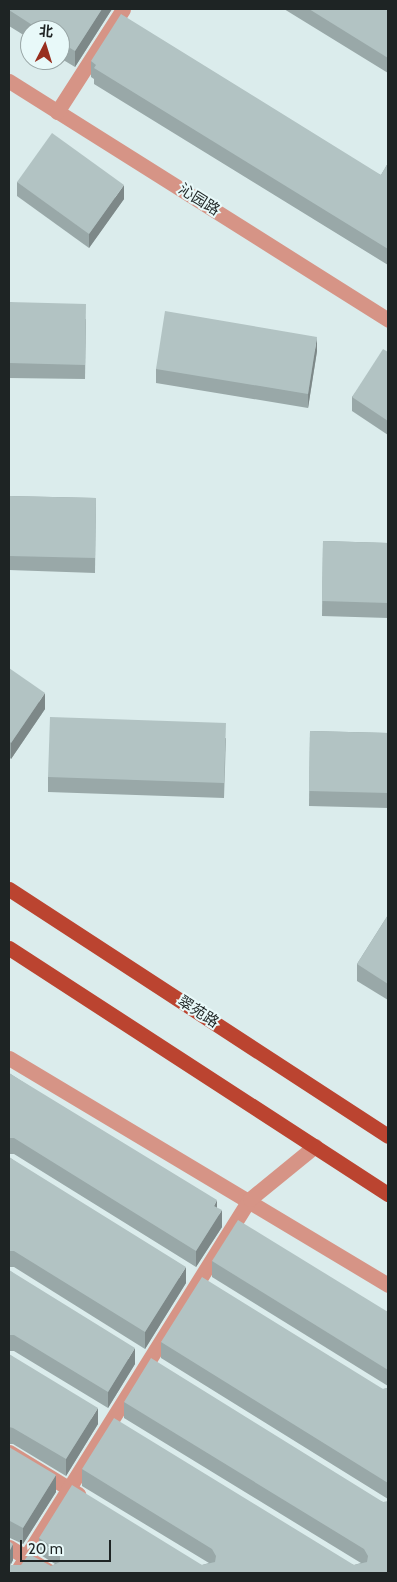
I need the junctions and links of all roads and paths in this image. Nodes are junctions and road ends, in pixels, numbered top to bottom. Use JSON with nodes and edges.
{"nodes":[{"id":1,"x":123,"y":9,"type":"edge"},
{"id":2,"x":9,"y":81,"type":"edge"},
{"id":3,"x":57,"y":112,"type":"junction"},
{"id":4,"x":388,"y":320,"type":"edge"},
{"id":5,"x":9,"y":889,"type":"edge"},
{"id":6,"x":9,"y":948,"type":"edge"},
{"id":7,"x":9,"y":1058,"type":"edge"},
{"id":8,"x":388,"y":1136,"type":"edge"},
{"id":9,"x":315,"y":1146,"type":"junction"},
{"id":10,"x":388,"y":1194,"type":"edge"},
{"id":11,"x":250,"y":1199,"type":"junction"},
{"id":12,"x":183,"y":1270,"type":"edge"},
{"id":13,"x":199,"y":1280,"type":"junction"},
{"id":14,"x":388,"y":1285,"type":"edge"},
{"id":15,"x":216,"y":1290,"type":"edge"},
{"id":16,"x":132,"y":1351,"type":"edge"},
{"id":17,"x":149,"y":1361,"type":"junction"},
{"id":18,"x":165,"y":1372,"type":"edge"},
{"id":19,"x":94,"y":1412,"type":"edge"},
{"id":20,"x":111,"y":1422,"type":"junction"},
{"id":21,"x":128,"y":1432,"type":"edge"},
{"id":22,"x":9,"y":1452,"type":"edge"},
{"id":23,"x":69,"y":1489,"type":"junction"},
{"id":24,"x":93,"y":1504,"type":"edge"},
{"id":25,"x":9,"y":1547,"type":"edge"},
{"id":26,"x":26,"y":1557,"type":"junction"},
{"id":27,"x":16,"y":1573,"type":"edge"},
{"id":28,"x":52,"y":1573,"type":"edge"}],
"edges":[{"from":1,"to":3,"type":"street"},
{"from":2,"to":3,"type":"street","name":"沁园路"},
{"from":3,"to":4,"type":"street","name":"沁园路"},
{"from":5,"to":8,"type":"main road","name":"翠苑路"},
{"from":6,"to":9,"type":"main road"},
{"from":7,"to":11,"type":"street"},
{"from":9,"to":10,"type":"main road"},
{"from":9,"to":11,"type":"street"},
{"from":11,"to":13,"type":"street"},
{"from":11,"to":14,"type":"street"},
{"from":12,"to":13,"type":"street"},
{"from":13,"to":15,"type":"street"},
{"from":13,"to":17,"type":"street"},
{"from":16,"to":17,"type":"street"},
{"from":17,"to":18,"type":"street"},
{"from":17,"to":20,"type":"street"},
{"from":19,"to":20,"type":"street"},
{"from":20,"to":21,"type":"street"},
{"from":20,"to":23,"type":"street"},
{"from":22,"to":23,"type":"street"},
{"from":23,"to":24,"type":"street"},
{"from":23,"to":26,"type":"street"},
{"from":25,"to":26,"type":"street"},
{"from":26,"to":27,"type":"street"},
{"from":26,"to":28,"type":"street"}]}
